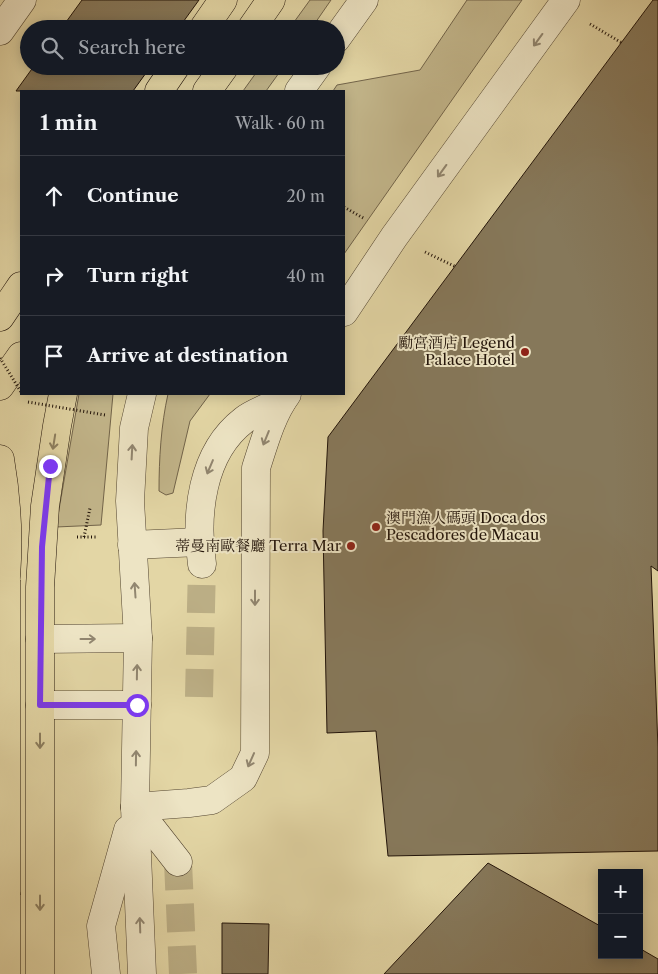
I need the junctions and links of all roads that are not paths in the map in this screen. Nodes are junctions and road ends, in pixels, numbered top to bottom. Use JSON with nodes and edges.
{"nodes":[{"id":1,"x":22,"y":0,"type":"edge"},
{"id":2,"x":223,"y":0,"type":"edge"},
{"id":3,"x":271,"y":0,"type":"edge"},
{"id":4,"x":364,"y":0,"type":"edge"},
{"id":5,"x":566,"y":0,"type":"edge"},
{"id":6,"x":209,"y":20,"type":"edge"},
{"id":7,"x":257,"y":20,"type":"edge"},
{"id":8,"x":345,"y":26,"type":"edge"},
{"id":9,"x":0,"y":31,"type":"edge"},
{"id":10,"x":170,"y":75,"type":"edge"},
{"id":11,"x":219,"y":75,"type":"edge"},
{"id":12,"x":311,"y":75,"type":"edge"},
{"id":13,"x":159,"y":90,"type":"edge"},
{"id":14,"x":208,"y":90,"type":"edge"},
{"id":15,"x":300,"y":90,"type":"edge"},
{"id":16,"x":20,"y":287,"type":"edge"},
{"id":17,"x":345,"y":310,"type":"edge"},
{"id":18,"x":0,"y":317,"type":"edge"},
{"id":19,"x":20,"y":357,"type":"edge"},
{"id":20,"x":0,"y":386,"type":"edge"},
{"id":21,"x":63,"y":395,"type":"edge"},
{"id":22,"x":142,"y":395,"type":"edge"},
{"id":23,"x":284,"y":397,"type":"edge"},
{"id":24,"x":0,"y":459,"type":"edge"},
{"id":25,"x":3,"y":508,"type":"edge"},
{"id":26,"x":132,"y":545,"type":"junction"},
{"id":27,"x":6,"y":580,"type":"junction"},
{"id":28,"x":0,"y":614,"type":"edge"},
{"id":29,"x":138,"y":638,"type":"junction"},
{"id":30,"x":40,"y":639,"type":"junction"},
{"id":31,"x":40,"y":705,"type":"junction"},
{"id":32,"x":137,"y":705,"type":"junction"},
{"id":33,"x":135,"y":806,"type":"junction"},
{"id":34,"x":178,"y":862,"type":"tunnel mouth"},
{"id":35,"x":6,"y":974,"type":"edge"},
{"id":36,"x":40,"y":974,"type":"edge"},
{"id":37,"x":106,"y":974,"type":"edge"},
{"id":38,"x":142,"y":974,"type":"edge"}],
"edges":[{"from":1,"to":9,"type":"street"},
{"from":2,"to":6,"type":"main road"},
{"from":3,"to":7,"type":"main road"},
{"from":4,"to":8,"type":"street"},
{"from":5,"to":17,"type":"street","one_way":true},
{"from":10,"to":13,"type":"main road"},
{"from":11,"to":14,"type":"main road"},
{"from":12,"to":15,"type":"street"},
{"from":16,"to":18,"type":"main road"},
{"from":19,"to":20,"type":"main road"},
{"from":21,"to":30,"type":"main road","one_way":true},
{"from":26,"to":22,"type":"street","one_way":true},
{"from":23,"to":26,"type":"street","one_way":true},
{"from":23,"to":33,"type":"street","one_way":true},
{"from":24,"to":25,"type":"main road"},
{"from":25,"to":27,"type":"main road"},
{"from":29,"to":26,"type":"street","one_way":true},
{"from":27,"to":28,"type":"main road","bridge":true},
{"from":27,"to":35,"type":"main road","bridge":true},
{"from":30,"to":29,"type":"street","one_way":true},
{"from":32,"to":29,"type":"street","one_way":true},
{"from":30,"to":31,"type":"main road"},
{"from":31,"to":32,"type":"street"},
{"from":31,"to":36,"type":"main road","one_way":true},
{"from":33,"to":32,"type":"street","one_way":true},
{"from":33,"to":34,"type":"street"},
{"from":33,"to":37,"type":"street"},
{"from":38,"to":33,"type":"street","one_way":true}]}
